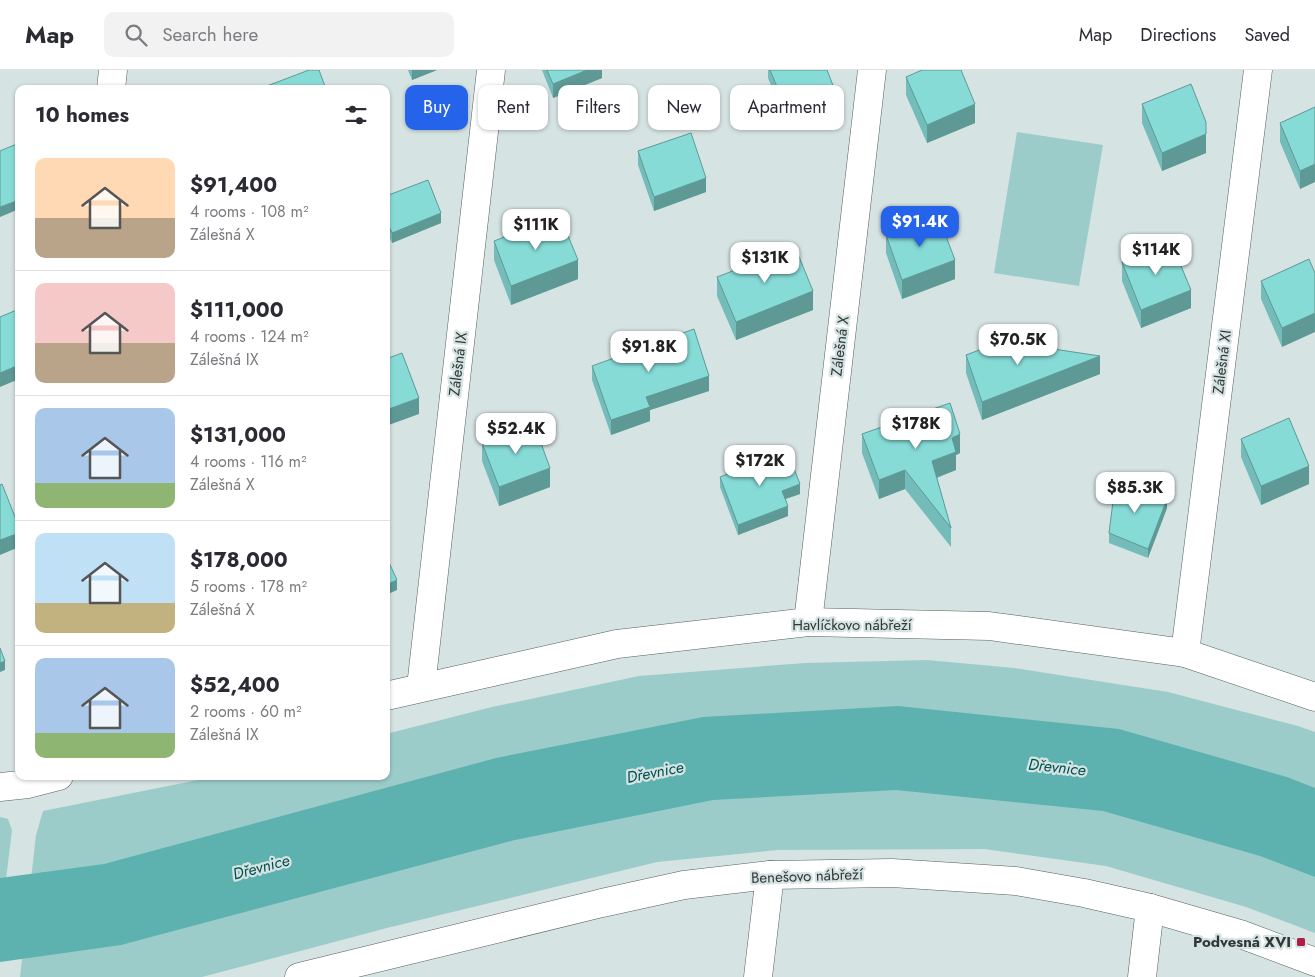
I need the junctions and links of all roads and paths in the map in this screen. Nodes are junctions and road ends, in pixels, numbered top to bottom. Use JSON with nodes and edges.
{"nodes":[{"id":1,"x":113,"y":70,"type":"edge"},
{"id":2,"x":491,"y":70,"type":"edge"},
{"id":3,"x":872,"y":70,"type":"edge"},
{"id":4,"x":1258,"y":70,"type":"edge"},
{"id":5,"x":111,"y":85,"type":"edge"},
{"id":6,"x":808,"y":622,"type":"junction"},
{"id":7,"x":1184,"y":653,"type":"junction"},
{"id":8,"x":420,"y":687,"type":"junction"},
{"id":9,"x":390,"y":695,"type":"edge"},
{"id":10,"x":1315,"y":697,"type":"edge"},
{"id":11,"x":28,"y":780,"type":"edge"},
{"id":12,"x":0,"y":787,"type":"edge"},
{"id":13,"x":770,"y":874,"type":"junction"},
{"id":14,"x":1150,"y":908,"type":"junction"},
{"id":15,"x":1315,"y":962,"type":"edge"},
{"id":16,"x":385,"y":966,"type":"edge"},
{"id":17,"x":299,"y":977,"type":"edge"},
{"id":18,"x":758,"y":977,"type":"edge"},
{"id":19,"x":1142,"y":977,"type":"edge"}],
"edges":[{"from":1,"to":5,"type":"street"},
{"from":2,"to":8,"type":"street","name":"Zálešná IX"},
{"from":3,"to":6,"type":"street","name":"Zálešná X"},
{"from":4,"to":7,"type":"street","name":"Zálešná XI"},
{"from":6,"to":7,"type":"street","name":"Havlíčkovo nábřeží"},
{"from":6,"to":8,"type":"street","name":"Havlíčkovo nábřeží"},
{"from":7,"to":10,"type":"street","name":"Havlíčkovo nábřeží"},
{"from":8,"to":9,"type":"street","name":"Havlíčkovo nábřeží"},
{"from":11,"to":12,"type":"street"},
{"from":13,"to":14,"type":"street","name":"Benešovo nábřeží"},
{"from":13,"to":16,"type":"street","name":"Benešovo nábřeží"},
{"from":13,"to":18,"type":"street"},
{"from":14,"to":15,"type":"street","name":"Benešovo nábřeží"},
{"from":14,"to":19,"type":"street"},
{"from":16,"to":17,"type":"street","name":"Benešovo nábřeží"}]}
